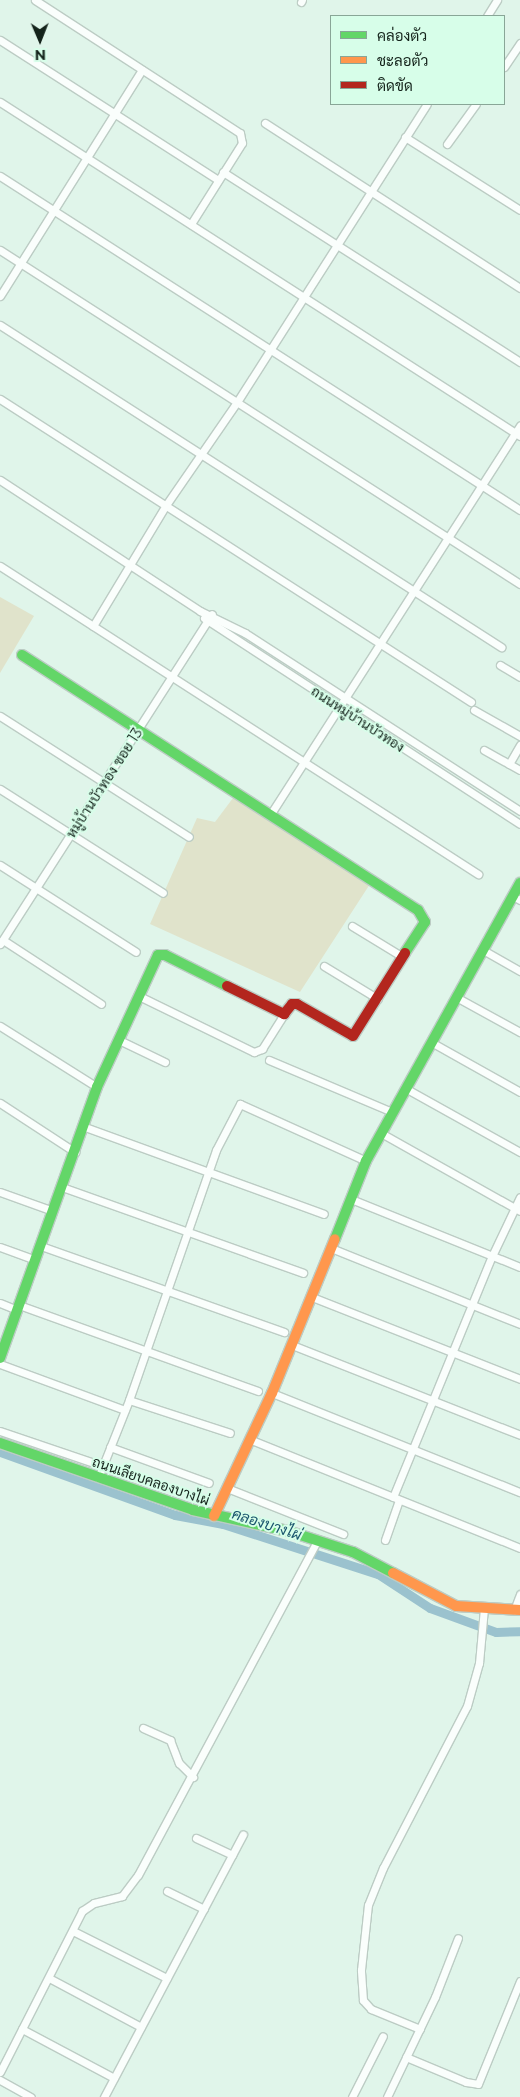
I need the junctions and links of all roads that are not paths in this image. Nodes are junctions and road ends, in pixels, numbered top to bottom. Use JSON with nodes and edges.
{"nodes":[{"id":1,"x":35,"y":0,"type":"edge"},
{"id":2,"x":497,"y":0,"type":"edge"},
{"id":3,"x":488,"y":15,"type":"edge"},
{"id":4,"x":0,"y":40,"type":"edge"},
{"id":5,"x":520,"y":43,"type":"edge"},
{"id":6,"x":505,"y":66,"type":"edge"},
{"id":7,"x":142,"y":70,"type":"junction"},
{"id":8,"x":0,"y":102,"type":"edge"},
{"id":9,"x":426,"y":105,"type":"edge"},
{"id":10,"x":475,"y":105,"type":"edge"},
{"id":11,"x":116,"y":114,"type":"junction"},
{"id":12,"x":265,"y":124,"type":"dead end"},
{"id":13,"x":405,"y":137,"type":"junction"},
{"id":14,"x":447,"y":144,"type":"dead end"},
{"id":15,"x":88,"y":158,"type":"junction"},
{"id":16,"x":224,"y":172,"type":"junction"},
{"id":17,"x":0,"y":176,"type":"edge"},
{"id":18,"x":218,"y":180,"type":"junction"},
{"id":19,"x":370,"y":191,"type":"junction"},
{"id":20,"x":53,"y":210,"type":"junction"},
{"id":21,"x":520,"y":210,"type":"edge"},
{"id":22,"x":191,"y":224,"type":"junction"},
{"id":23,"x":337,"y":244,"type":"junction"},
{"id":24,"x":0,"y":250,"type":"edge"},
{"id":25,"x":21,"y":264,"type":"junction"},
{"id":26,"x":520,"y":288,"type":"edge"},
{"id":27,"x":0,"y":296,"type":"edge"},
{"id":28,"x":304,"y":297,"type":"junction"},
{"id":29,"x":0,"y":324,"type":"edge"},
{"id":30,"x":269,"y":349,"type":"junction"},
{"id":31,"x":520,"y":362,"type":"edge"},
{"id":32,"x":0,"y":399,"type":"edge"},
{"id":33,"x":237,"y":402,"type":"junction"},
{"id":34,"x":520,"y":426,"type":"edge"},
{"id":35,"x":518,"y":435,"type":"edge"},
{"id":36,"x":202,"y":454,"type":"junction"},
{"id":37,"x":0,"y":480,"type":"edge"},
{"id":38,"x":481,"y":485,"type":"junction"},
{"id":39,"x":166,"y":505,"type":"junction"},
{"id":40,"x":520,"y":510,"type":"edge"},
{"id":41,"x":447,"y":538,"type":"junction"},
{"id":42,"x":131,"y":564,"type":"junction"},
{"id":43,"x":0,"y":566,"type":"edge"},
{"id":44,"x":520,"y":584,"type":"edge"},
{"id":45,"x":412,"y":591,"type":"junction"},
{"id":46,"x":200,"y":611,"type":"junction"},
{"id":47,"x":212,"y":614,"type":"junction"},
{"id":48,"x":207,"y":621,"type":"junction"},
{"id":49,"x":92,"y":626,"type":"junction"},
{"id":50,"x":379,"y":643,"type":"junction"},
{"id":51,"x":501,"y":647,"type":"dead end"},
{"id":52,"x":22,"y":655,"type":"dead end"},
{"id":53,"x":500,"y":665,"type":"dead end"},
{"id":54,"x":520,"y":676,"type":"edge"},
{"id":55,"x":171,"y":677,"type":"junction"},
{"id":56,"x":345,"y":698,"type":"junction"},
{"id":57,"x":471,"y":702,"type":"dead end"},
{"id":58,"x":339,"y":707,"type":"junction"},
{"id":59,"x":474,"y":710,"type":"dead end"},
{"id":60,"x":0,"y":716,"type":"edge"},
{"id":61,"x":139,"y":730,"type":"junction"},
{"id":62,"x":520,"y":736,"type":"edge"},
{"id":63,"x":520,"y":745,"type":"edge"},
{"id":64,"x":484,"y":750,"type":"dead end"},
{"id":65,"x":304,"y":762,"type":"junction"},
{"id":66,"x":509,"y":764,"type":"junction"},
{"id":67,"x":520,"y":770,"type":"edge"},
{"id":68,"x":104,"y":783,"type":"junction"},
{"id":69,"x":0,"y":789,"type":"edge"},
{"id":70,"x":520,"y":811,"type":"edge"},
{"id":71,"x":270,"y":815,"type":"junction"},
{"id":72,"x":520,"y":824,"type":"edge"},
{"id":73,"x":71,"y":835,"type":"junction"},
{"id":74,"x":189,"y":837,"type":"dead end"},
{"id":75,"x":0,"y":865,"type":"edge"},
{"id":76,"x":478,"y":874,"type":"dead end"},
{"id":77,"x":520,"y":883,"type":"edge"},
{"id":78,"x":36,"y":888,"type":"junction"},
{"id":79,"x":162,"y":893,"type":"dead end"},
{"id":80,"x":516,"y":898,"type":"edge"},
{"id":81,"x":352,"y":926,"type":"dead end"},
{"id":82,"x":1,"y":942,"type":"edge"},
{"id":83,"x":483,"y":950,"type":"junction"},
{"id":84,"x":136,"y":952,"type":"dead end"},
{"id":85,"x":403,"y":957,"type":"junction"},
{"id":86,"x":324,"y":966,"type":"dead end"},
{"id":87,"x":520,"y":972,"type":"edge"},
{"id":88,"x":139,"y":996,"type":"junction"},
{"id":89,"x":456,"y":997,"type":"junction"},
{"id":90,"x":378,"y":999,"type":"junction"},
{"id":91,"x":101,"y":1004,"type":"dead end"},
{"id":92,"x":284,"y":1014,"type":"junction"},
{"id":93,"x":0,"y":1026,"type":"edge"},
{"id":94,"x":520,"y":1032,"type":"edge"},
{"id":95,"x":119,"y":1040,"type":"junction"},
{"id":96,"x":431,"y":1042,"type":"junction"},
{"id":97,"x":269,"y":1060,"type":"dead end"},
{"id":98,"x":165,"y":1062,"type":"dead end"},
{"id":99,"x":97,"y":1087,"type":"junction"},
{"id":100,"x":405,"y":1088,"type":"junction"},
{"id":101,"x":520,"y":1092,"type":"edge"},
{"id":102,"x":0,"y":1103,"type":"edge"},
{"id":103,"x":392,"y":1112,"type":"junction"},
{"id":104,"x":84,"y":1127,"type":"junction"},
{"id":105,"x":381,"y":1133,"type":"junction"},
{"id":106,"x":75,"y":1152,"type":"junction"},
{"id":107,"x":520,"y":1152,"type":"edge"},
{"id":108,"x":366,"y":1161,"type":"junction"},
{"id":109,"x":209,"y":1172,"type":"junction"},
{"id":110,"x":62,"y":1187,"type":"junction"},
{"id":111,"x":0,"y":1192,"type":"edge"},
{"id":112,"x":520,"y":1197,"type":"edge"},
{"id":113,"x":351,"y":1199,"type":"junction"},
{"id":114,"x":517,"y":1210,"type":"edge"},
{"id":115,"x":53,"y":1212,"type":"junction"},
{"id":116,"x":324,"y":1214,"type":"dead end"},
{"id":117,"x":188,"y":1234,"type":"junction"},
{"id":118,"x":40,"y":1246,"type":"junction"},
{"id":119,"x":0,"y":1248,"type":"edge"},
{"id":120,"x":331,"y":1248,"type":"junction"},
{"id":121,"x":492,"y":1256,"type":"junction"},
{"id":122,"x":35,"y":1260,"type":"junction"},
{"id":123,"x":520,"y":1267,"type":"edge"},
{"id":124,"x":303,"y":1272,"type":"dead end"},
{"id":125,"x":168,"y":1292,"type":"junction"},
{"id":126,"x":312,"y":1297,"type":"junction"},
{"id":127,"x":0,"y":1303,"type":"edge"},
{"id":128,"x":472,"y":1305,"type":"junction"},
{"id":129,"x":18,"y":1307,"type":"junction"},
{"id":130,"x":520,"y":1324,"type":"edge"},
{"id":131,"x":284,"y":1332,"type":"dead end"},
{"id":132,"x":292,"y":1345,"type":"junction"},
{"id":133,"x":146,"y":1350,"type":"junction"},
{"id":134,"x":452,"y":1352,"type":"junction"},
{"id":135,"x":0,"y":1358,"type":"edge"},
{"id":136,"x":0,"y":1364,"type":"edge"},
{"id":137,"x":520,"y":1379,"type":"edge"},
{"id":138,"x":258,"y":1391,"type":"dead end"},
{"id":139,"x":272,"y":1394,"type":"junction"},
{"id":140,"x":129,"y":1400,"type":"junction"},
{"id":141,"x":433,"y":1401,"type":"junction"},
{"id":142,"x":125,"y":1410,"type":"junction"},
{"id":143,"x":0,"y":1431,"type":"edge"},
{"id":144,"x":230,"y":1432,"type":"dead end"},
{"id":145,"x":520,"y":1435,"type":"edge"},
{"id":146,"x":249,"y":1438,"type":"junction"},
{"id":147,"x":0,"y":1444,"type":"edge"},
{"id":148,"x":110,"y":1447,"type":"junction"},
{"id":149,"x":412,"y":1448,"type":"junction"},
{"id":150,"x":103,"y":1466,"type":"junction"},
{"id":151,"x":98,"y":1478,"type":"junction"},
{"id":152,"x":210,"y":1483,"type":"dead end"},
{"id":153,"x":227,"y":1488,"type":"junction"},
{"id":154,"x":520,"y":1492,"type":"edge"},
{"id":155,"x":396,"y":1499,"type":"junction"},
{"id":156,"x":214,"y":1516,"type":"junction"},
{"id":157,"x":343,"y":1534,"type":"dead end"},
{"id":158,"x":385,"y":1540,"type":"dead end"},
{"id":159,"x":316,"y":1543,"type":"junction"},
{"id":160,"x":520,"y":1548,"type":"edge"},
{"id":161,"x":520,"y":1594,"type":"edge"},
{"id":162,"x":484,"y":1608,"type":"junction"},
{"id":163,"x":517,"y":1610,"type":"edge"},
{"id":164,"x":143,"y":1728,"type":"dead end"},
{"id":165,"x":193,"y":1777,"type":"junction"},
{"id":166,"x":244,"y":1834,"type":"dead end"},
{"id":167,"x":196,"y":1838,"type":"dead end"},
{"id":168,"x":232,"y":1856,"type":"junction"},
{"id":169,"x":167,"y":1891,"type":"dead end"},
{"id":170,"x":204,"y":1909,"type":"junction"},
{"id":171,"x":72,"y":1931,"type":"junction"},
{"id":172,"x":458,"y":1938,"type":"dead end"},
{"id":173,"x":49,"y":1978,"type":"junction"},
{"id":174,"x":167,"y":1978,"type":"junction"},
{"id":175,"x":520,"y":1981,"type":"edge"},
{"id":176,"x":141,"y":2027,"type":"junction"},
{"id":177,"x":22,"y":2029,"type":"junction"},
{"id":178,"x":420,"y":2029,"type":"junction"},
{"id":179,"x":383,"y":2036,"type":"dead end"},
{"id":180,"x":406,"y":2057,"type":"junction"},
{"id":181,"x":0,"y":2072,"type":"edge"},
{"id":182,"x":114,"y":2078,"type":"junction"},
{"id":183,"x":0,"y":2080,"type":"edge"},
{"id":184,"x":31,"y":2097,"type":"edge"},
{"id":185,"x":104,"y":2097,"type":"edge"},
{"id":186,"x":352,"y":2097,"type":"edge"},
{"id":187,"x":387,"y":2097,"type":"edge"}],
"edges":[{"from":1,"to":7,"type":"street"},
{"from":2,"to":3,"type":"street"},
{"from":4,"to":11,"type":"street"},
{"from":5,"to":6,"type":"street"},
{"from":7,"to":11,"type":"street"},
{"from":7,"to":16,"type":"street"},
{"from":8,"to":15,"type":"street"},
{"from":9,"to":13,"type":"street"},
{"from":10,"to":14,"type":"street"},
{"from":11,"to":15,"type":"street"},
{"from":11,"to":18,"type":"street"},
{"from":12,"to":19,"type":"street"},
{"from":13,"to":19,"type":"street"},
{"from":13,"to":21,"type":"street"},
{"from":15,"to":20,"type":"street"},
{"from":15,"to":22,"type":"street"},
{"from":16,"to":18,"type":"street"},
{"from":16,"to":23,"type":"street"},
{"from":17,"to":20,"type":"street"},
{"from":18,"to":22,"type":"street"},
{"from":19,"to":23,"type":"street"},
{"from":19,"to":26,"type":"street"},
{"from":20,"to":25,"type":"street"},
{"from":20,"to":30,"type":"street"},
{"from":22,"to":28,"type":"street"},
{"from":23,"to":28,"type":"street"},
{"from":23,"to":31,"type":"street"},
{"from":24,"to":25,"type":"street"},
{"from":25,"to":27,"type":"street"},
{"from":25,"to":33,"type":"street"},
{"from":28,"to":30,"type":"street"},
{"from":28,"to":35,"type":"street"},
{"from":29,"to":36,"type":"street"},
{"from":30,"to":33,"type":"street"},
{"from":30,"to":38,"type":"street"},
{"from":32,"to":39,"type":"street"},
{"from":33,"to":36,"type":"street"},
{"from":33,"to":41,"type":"street"},
{"from":34,"to":35,"type":"street"},
{"from":35,"to":38,"type":"street"},
{"from":36,"to":39,"type":"street"},
{"from":36,"to":45,"type":"street"},
{"from":37,"to":42,"type":"street","name":"ถนนหมู่บ้านบัวทอง"},
{"from":38,"to":40,"type":"street"},
{"from":38,"to":41,"type":"street"},
{"from":39,"to":42,"type":"street"},
{"from":39,"to":50,"type":"street"},
{"from":41,"to":44,"type":"street"},
{"from":41,"to":45,"type":"street"},
{"from":42,"to":46,"type":"street","name":"ถนนหมู่บ้านบัวทอง"},
{"from":42,"to":49,"type":"street"},
{"from":43,"to":49,"type":"street"},
{"from":45,"to":50,"type":"street"},
{"from":45,"to":51,"type":"street"},
{"from":46,"to":47,"type":"street","name":"ถนนหมู่บ้านบัวทอง"},
{"from":46,"to":48,"type":"street","name":"ถนนหมู่บ้านบัวทอง"},
{"from":47,"to":48,"type":"street","name":"หมู่บ้านบัวทอง ซอย 13"},
{"from":47,"to":56,"type":"street","name":"ถนนหมู่บ้านบัวทอง"},
{"from":48,"to":55,"type":"street","name":"หมู่บ้านบัวทอง ซอย 13"},
{"from":48,"to":58,"type":"street","name":"ถนนหมู่บ้านบัวทอง"},
{"from":49,"to":55,"type":"street"},
{"from":50,"to":56,"type":"street"},
{"from":50,"to":57,"type":"street"},
{"from":52,"to":61,"type":"street"},
{"from":53,"to":54,"type":"street"},
{"from":55,"to":61,"type":"street","name":"หมู่บ้านบัวทอง ซอย 13"},
{"from":55,"to":65,"type":"street"},
{"from":56,"to":58,"type":"street"},
{"from":56,"to":70,"type":"street","name":"ถนนหมู่บ้านบัวทอง"},
{"from":58,"to":65,"type":"street"},
{"from":58,"to":72,"type":"street","name":"ถนนหมู่บ้านบัวทอง"},
{"from":59,"to":62,"type":"street"},
{"from":60,"to":68,"type":"street"},
{"from":61,"to":68,"type":"street","name":"หมู่บ้านบัวทอง ซอย 13"},
{"from":61,"to":71,"type":"street"},
{"from":63,"to":66,"type":"street"},
{"from":64,"to":66,"type":"street"},
{"from":65,"to":71,"type":"street"},
{"from":65,"to":76,"type":"street"},
{"from":66,"to":67,"type":"street"},
{"from":68,"to":73,"type":"street","name":"หมู่บ้านบัวทอง ซอย 13"},
{"from":68,"to":74,"type":"street"},
{"from":69,"to":73,"type":"street"},
{"from":71,"to":85,"type":"street"},
{"from":73,"to":78,"type":"street","name":"หมู่บ้านบัวทอง ซอย 13"},
{"from":73,"to":79,"type":"street"},
{"from":75,"to":78,"type":"street"},
{"from":77,"to":80,"type":"street"},
{"from":78,"to":82,"type":"street","name":"หมู่บ้านบัวทอง ซอย 13"},
{"from":78,"to":84,"type":"street"},
{"from":80,"to":83,"type":"street"},
{"from":81,"to":85,"type":"street"},
{"from":82,"to":91,"type":"street"},
{"from":83,"to":87,"type":"street"},
{"from":83,"to":89,"type":"street"},
{"from":85,"to":90,"type":"street"},
{"from":86,"to":90,"type":"street"},
{"from":88,"to":92,"type":"street"},
{"from":88,"to":92,"type":"street"},
{"from":88,"to":95,"type":"street"},
{"from":89,"to":94,"type":"street"},
{"from":89,"to":96,"type":"street"},
{"from":90,"to":92,"type":"street"},
{"from":93,"to":99,"type":"street"},
{"from":95,"to":98,"type":"street"},
{"from":95,"to":99,"type":"street"},
{"from":96,"to":100,"type":"street"},
{"from":96,"to":101,"type":"street"},
{"from":97,"to":103,"type":"street"},
{"from":99,"to":104,"type":"street"},
{"from":100,"to":103,"type":"street"},
{"from":100,"to":107,"type":"street"},
{"from":102,"to":106,"type":"street"},
{"from":103,"to":105,"type":"street"},
{"from":104,"to":106,"type":"street"},
{"from":104,"to":109,"type":"street"},
{"from":105,"to":108,"type":"street"},
{"from":105,"to":114,"type":"street"},
{"from":106,"to":110,"type":"street"},
{"from":108,"to":109,"type":"street"},
{"from":108,"to":113,"type":"street"},
{"from":109,"to":116,"type":"street"},
{"from":109,"to":117,"type":"street"},
{"from":110,"to":115,"type":"street"},
{"from":110,"to":117,"type":"street"},
{"from":111,"to":115,"type":"street"},
{"from":112,"to":114,"type":"street"},
{"from":113,"to":120,"type":"street"},
{"from":113,"to":121,"type":"street"},
{"from":114,"to":121,"type":"street"},
{"from":115,"to":118,"type":"street"},
{"from":117,"to":124,"type":"street"},
{"from":117,"to":125,"type":"street"},
{"from":118,"to":122,"type":"street"},
{"from":118,"to":125,"type":"street"},
{"from":119,"to":122,"type":"street"},
{"from":120,"to":126,"type":"street"},
{"from":120,"to":128,"type":"street"},
{"from":121,"to":123,"type":"street"},
{"from":121,"to":128,"type":"street"},
{"from":122,"to":129,"type":"street"},
{"from":125,"to":131,"type":"street"},
{"from":125,"to":133,"type":"street"},
{"from":126,"to":132,"type":"street"},
{"from":126,"to":134,"type":"street"},
{"from":127,"to":129,"type":"street"},
{"from":128,"to":130,"type":"street"},
{"from":128,"to":134,"type":"street"},
{"from":129,"to":133,"type":"street"},
{"from":129,"to":135,"type":"street"},
{"from":132,"to":139,"type":"street"},
{"from":132,"to":141,"type":"street"},
{"from":133,"to":138,"type":"street"},
{"from":133,"to":140,"type":"street"},
{"from":134,"to":137,"type":"street"},
{"from":134,"to":141,"type":"street"},
{"from":136,"to":142,"type":"street"},
{"from":139,"to":146,"type":"street"},
{"from":139,"to":149,"type":"street"},
{"from":140,"to":142,"type":"street"},
{"from":140,"to":144,"type":"street"},
{"from":141,"to":145,"type":"street"},
{"from":141,"to":149,"type":"street"},
{"from":142,"to":148,"type":"street"},
{"from":143,"to":150,"type":"street"},
{"from":146,"to":153,"type":"street"},
{"from":146,"to":155,"type":"street"},
{"from":147,"to":151,"type":"street","name":"ถนนเลียบคลองบางไผ่"},
{"from":148,"to":150,"type":"street"},
{"from":148,"to":152,"type":"street"},
{"from":149,"to":154,"type":"street"},
{"from":149,"to":155,"type":"street"},
{"from":150,"to":151,"type":"street"},
{"from":151,"to":156,"type":"street","name":"ถนนเลียบคลองบางไผ่"},
{"from":153,"to":156,"type":"street"},
{"from":153,"to":157,"type":"street"},
{"from":155,"to":158,"type":"street"},
{"from":155,"to":160,"type":"street"},
{"from":156,"to":159,"type":"street","name":"ถนนเลียบคลองบางไผ่"},
{"from":159,"to":162,"type":"street","name":"ถนนเลียบคลองบางไผ่"},
{"from":159,"to":165,"type":"street"},
{"from":161,"to":163,"type":"street"},
{"from":162,"to":163,"type":"street","name":"ถนนเลียบคลองบางไผ่"},
{"from":162,"to":178,"type":"street"},
{"from":164,"to":165,"type":"street"},
{"from":165,"to":171,"type":"street"},
{"from":166,"to":168,"type":"street"},
{"from":167,"to":168,"type":"street"},
{"from":168,"to":170,"type":"street"},
{"from":169,"to":170,"type":"street"},
{"from":170,"to":174,"type":"street"},
{"from":171,"to":173,"type":"street"},
{"from":171,"to":174,"type":"street"},
{"from":172,"to":178,"type":"street"},
{"from":173,"to":176,"type":"street"},
{"from":173,"to":177,"type":"street"},
{"from":174,"to":176,"type":"street"},
{"from":175,"to":180,"type":"street"},
{"from":176,"to":182,"type":"street"},
{"from":177,"to":181,"type":"street"},
{"from":177,"to":182,"type":"street"},
{"from":178,"to":180,"type":"street"},
{"from":179,"to":186,"type":"street"},
{"from":180,"to":187,"type":"street"},
{"from":182,"to":185,"type":"street"},
{"from":183,"to":184,"type":"street"}]}
